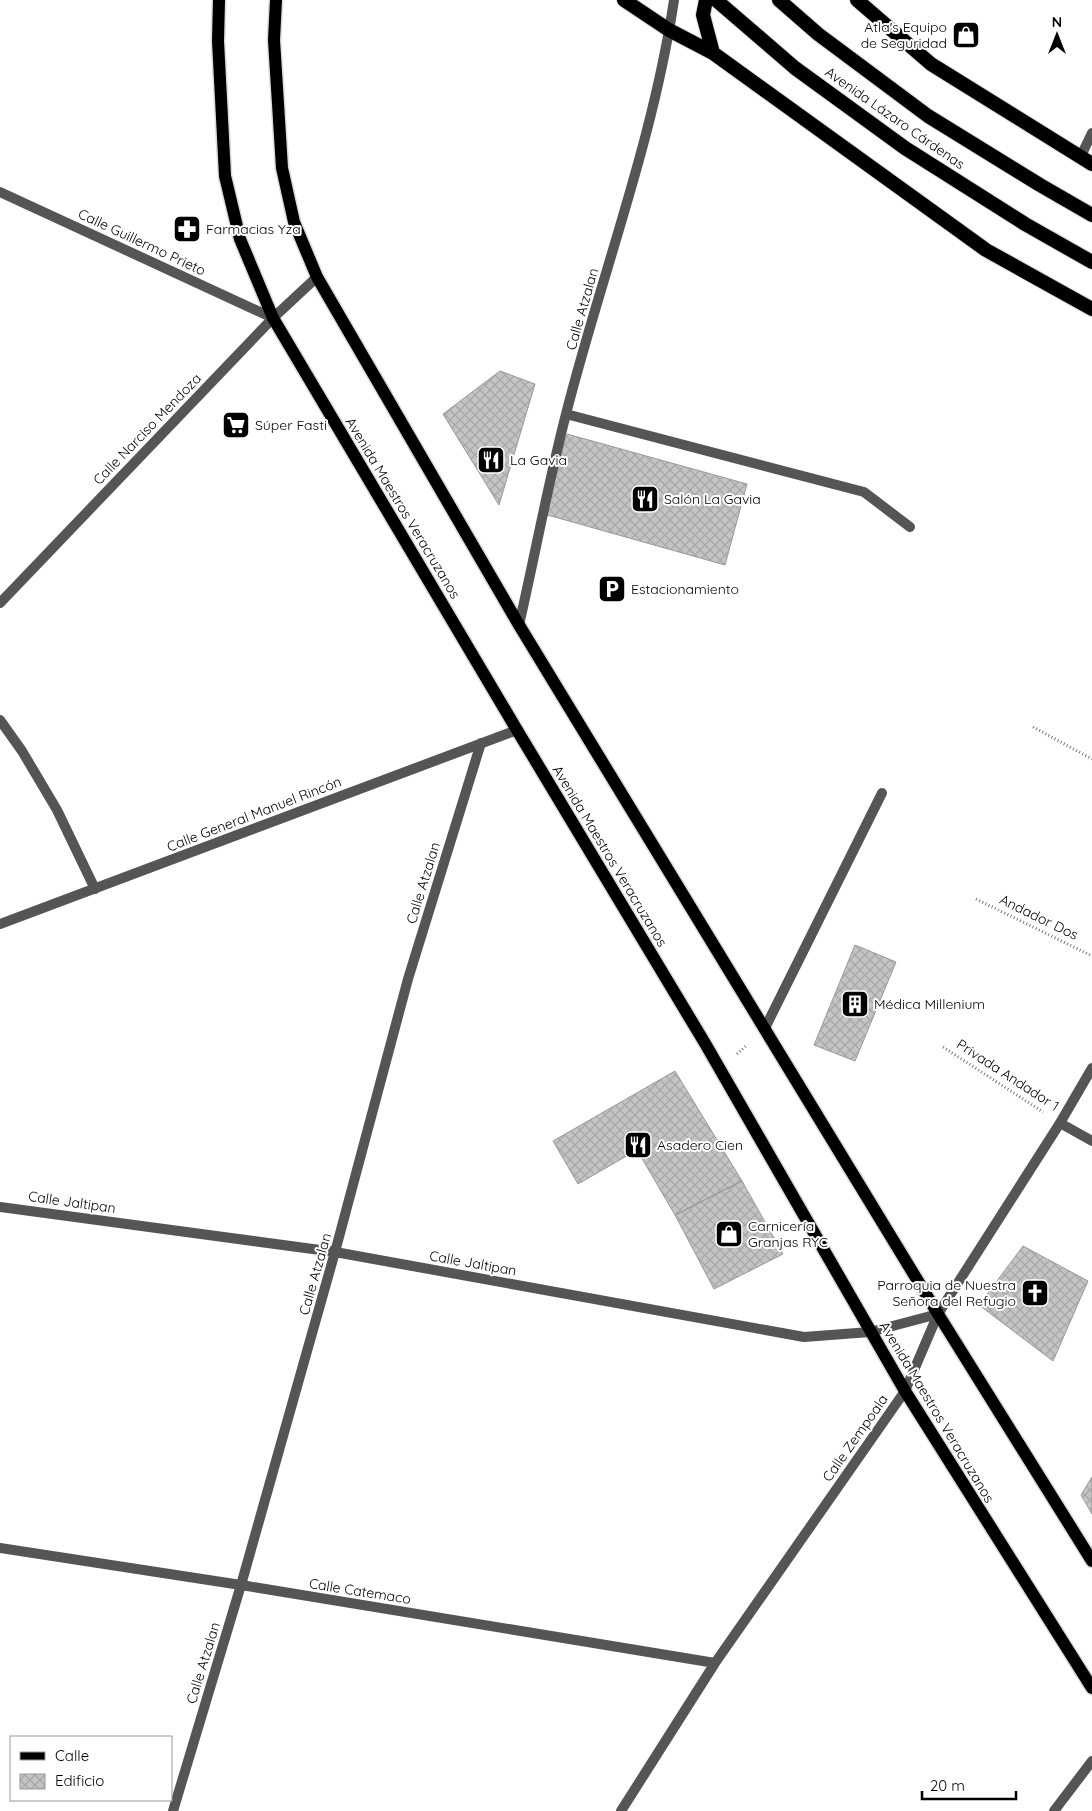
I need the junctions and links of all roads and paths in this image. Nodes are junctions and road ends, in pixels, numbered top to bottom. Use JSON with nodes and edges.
{"nodes":[{"id":1,"x":219,"y":0,"type":"edge"},
{"id":2,"x":276,"y":0,"type":"edge"},
{"id":3,"x":624,"y":0,"type":"edge"},
{"id":4,"x":674,"y":0,"type":"edge"},
{"id":5,"x":706,"y":0,"type":"edge"},
{"id":6,"x":716,"y":0,"type":"edge"},
{"id":7,"x":779,"y":0,"type":"edge"},
{"id":8,"x":857,"y":0,"type":"edge"},
{"id":9,"x":669,"y":30,"type":"junction"},
{"id":10,"x":713,"y":53,"type":"junction"},
{"id":11,"x":1092,"y":133,"type":"edge"},
{"id":12,"x":1086,"y":161,"type":"edge"},
{"id":13,"x":0,"y":192,"type":"edge"},
{"id":14,"x":1092,"y":215,"type":"edge"},
{"id":15,"x":1092,"y":262,"type":"edge"},
{"id":16,"x":317,"y":277,"type":"junction"},
{"id":17,"x":1092,"y":309,"type":"edge"},
{"id":18,"x":273,"y":318,"type":"junction"},
{"id":19,"x":566,"y":414,"type":"junction"},
{"id":20,"x":910,"y":528,"type":"dead end"},
{"id":21,"x":0,"y":603,"type":"edge"},
{"id":22,"x":519,"y":626,"type":"junction"},
{"id":23,"x":0,"y":720,"type":"edge"},
{"id":24,"x":1033,"y":727,"type":"dead end"},
{"id":25,"x":517,"y":730,"type":"junction"},
{"id":26,"x":481,"y":743,"type":"junction"},
{"id":27,"x":1092,"y":759,"type":"edge"},
{"id":28,"x":882,"y":793,"type":"dead end"},
{"id":29,"x":95,"y":889,"type":"junction"},
{"id":30,"x":976,"y":899,"type":"dead end"},
{"id":31,"x":0,"y":924,"type":"edge"},
{"id":32,"x":1092,"y":956,"type":"edge"},
{"id":33,"x":765,"y":1028,"type":"junction"},
{"id":34,"x":943,"y":1047,"type":"dead end"},
{"id":35,"x":1092,"y":1068,"type":"edge"},
{"id":36,"x":720,"y":1069,"type":"junction"},
{"id":37,"x":1060,"y":1123,"type":"junction"},
{"id":38,"x":1092,"y":1141,"type":"edge"},
{"id":39,"x":0,"y":1207,"type":"edge"},
{"id":40,"x":335,"y":1252,"type":"junction"},
{"id":41,"x":938,"y":1314,"type":"junction"},
{"id":42,"x":870,"y":1332,"type":"junction"},
{"id":43,"x":905,"y":1391,"type":"junction"},
{"id":44,"x":0,"y":1548,"type":"edge"},
{"id":45,"x":1092,"y":1561,"type":"edge"},
{"id":46,"x":241,"y":1586,"type":"junction"},
{"id":47,"x":715,"y":1663,"type":"junction"},
{"id":48,"x":1092,"y":1688,"type":"edge"},
{"id":49,"x":1092,"y":1761,"type":"edge"},
{"id":50,"x":173,"y":1811,"type":"edge"},
{"id":51,"x":621,"y":1811,"type":"edge"},
{"id":52,"x":1054,"y":1811,"type":"edge"}],
"edges":[{"from":1,"to":18,"type":"main road","name":"Avenida Maestros Veracruzanos"},
{"from":2,"to":16,"type":"main road"},
{"from":3,"to":9,"type":"highway"},
{"from":4,"to":9,"type":"street","name":"Calle Atzalan"},
{"from":5,"to":10,"type":"highway"},
{"from":6,"to":15,"type":"highway","name":"Avenida Lázaro Cárdenas"},
{"from":7,"to":14,"type":"highway","name":"Avenida Lázaro Cárdenas"},
{"from":8,"to":12,"type":"highway"},
{"from":9,"to":10,"type":"highway"},
{"from":9,"to":19,"type":"street","name":"Calle Atzalan"},
{"from":10,"to":17,"type":"highway"},
{"from":11,"to":12,"type":"street"},
{"from":13,"to":18,"type":"street","name":"Calle Guillermo Prieto"},
{"from":16,"to":18,"type":"street","name":"Calle Narciso Mendoza"},
{"from":16,"to":22,"type":"main road"},
{"from":18,"to":21,"type":"street","name":"Calle Narciso Mendoza"},
{"from":18,"to":25,"type":"main road","name":"Avenida Maestros Veracruzanos"},
{"from":19,"to":20,"type":"street"},
{"from":19,"to":22,"type":"street","name":"Calle Atzalan"},
{"from":22,"to":33,"type":"main road"},
{"from":23,"to":29,"type":"street"},
{"from":24,"to":27,"type":"path"},
{"from":25,"to":26,"type":"street","name":"Calle General Manuel Rincón"},
{"from":25,"to":36,"type":"main road","name":"Avenida Maestros Veracruzanos"},
{"from":26,"to":29,"type":"street","name":"Calle General Manuel Rincón"},
{"from":26,"to":40,"type":"street","name":"Calle Atzalan"},
{"from":28,"to":33,"type":"street"},
{"from":29,"to":31,"type":"street","name":"Calle General Manuel Rincón"},
{"from":30,"to":32,"type":"path","name":"Andador Dos"},
{"from":33,"to":36,"type":"path"},
{"from":33,"to":41,"type":"main road"},
{"from":34,"to":37,"type":"path","name":"Privada Andador 1"},
{"from":35,"to":37,"type":"street","name":"Calle Zempoala"},
{"from":36,"to":42,"type":"main road","name":"Avenida Maestros Veracruzanos"},
{"from":37,"to":38,"type":"street"},
{"from":37,"to":41,"type":"street","name":"Calle Zempoala"},
{"from":39,"to":40,"type":"street","name":"Calle Jaltipan"},
{"from":40,"to":42,"type":"street","name":"Calle Jaltipan"},
{"from":40,"to":46,"type":"street","name":"Calle Atzalan"},
{"from":41,"to":42,"type":"street","name":"Calle Jaltipan"},
{"from":41,"to":43,"type":"street","name":"Calle Zempoala"},
{"from":41,"to":45,"type":"main road"},
{"from":42,"to":43,"type":"main road","name":"Avenida Maestros Veracruzanos"},
{"from":43,"to":47,"type":"street","name":"Calle Zempoala"},
{"from":43,"to":48,"type":"main road","name":"Avenida Maestros Veracruzanos"},
{"from":44,"to":46,"type":"street","name":"Calle Catemaco"},
{"from":46,"to":47,"type":"street","name":"Calle Catemaco"},
{"from":46,"to":50,"type":"street","name":"Calle Atzalan"},
{"from":47,"to":51,"type":"street","name":"Calle Zempoala"},
{"from":49,"to":52,"type":"street"}]}
